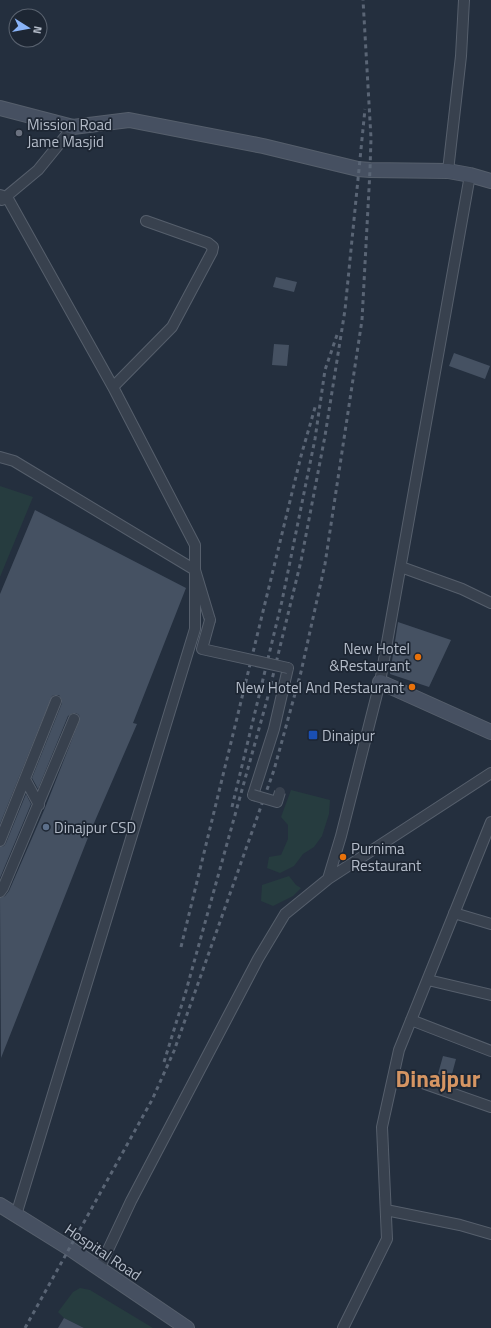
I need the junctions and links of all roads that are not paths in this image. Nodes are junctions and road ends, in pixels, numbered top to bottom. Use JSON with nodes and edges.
{"nodes":[{"id":1,"x":464,"y":0,"type":"edge"},
{"id":2,"x":0,"y":108,"type":"edge"},
{"id":3,"x":73,"y":127,"type":"junction"},
{"id":4,"x":448,"y":171,"type":"junction"},
{"id":5,"x":470,"y":175,"type":"junction"},
{"id":6,"x":491,"y":181,"type":"edge"},
{"id":7,"x":2,"y":198,"type":"edge"},
{"id":8,"x":146,"y":221,"type":"dead end"},
{"id":9,"x":113,"y":387,"type":"junction"},
{"id":10,"x":0,"y":457,"type":"edge"},
{"id":11,"x":401,"y":567,"type":"junction"},
{"id":12,"x":195,"y":570,"type":"junction"},
{"id":13,"x":491,"y":603,"type":"edge"},
{"id":14,"x":380,"y":682,"type":"junction"},
{"id":15,"x":56,"y":701,"type":"dead end"},
{"id":16,"x":74,"y":719,"type":"dead end"},
{"id":17,"x":491,"y":732,"type":"edge"},
{"id":18,"x":491,"y":773,"type":"edge"},
{"id":19,"x":25,"y":779,"type":"junction"},
{"id":20,"x":280,"y":792,"type":"dead end"},
{"id":21,"x":39,"y":805,"type":"junction"},
{"id":22,"x":491,"y":822,"type":"edge"},
{"id":23,"x":0,"y":841,"type":"edge"},
{"id":24,"x":328,"y":879,"type":"junction"},
{"id":25,"x":0,"y":892,"type":"edge"},
{"id":26,"x":454,"y":913,"type":"junction"},
{"id":27,"x":491,"y":924,"type":"edge"},
{"id":28,"x":428,"y":980,"type":"junction"},
{"id":29,"x":491,"y":995,"type":"edge"},
{"id":30,"x":411,"y":1020,"type":"junction"},
{"id":31,"x":491,"y":1051,"type":"edge"},
{"id":32,"x":394,"y":1073,"type":"junction"},
{"id":33,"x":491,"y":1107,"type":"edge"},
{"id":34,"x":0,"y":1205,"type":"edge"},
{"id":35,"x":386,"y":1210,"type":"junction"},
{"id":36,"x":16,"y":1215,"type":"junction"},
{"id":37,"x":491,"y":1234,"type":"edge"},
{"id":38,"x":99,"y":1269,"type":"junction"},
{"id":39,"x":187,"y":1328,"type":"edge"},
{"id":40,"x":343,"y":1328,"type":"edge"}],
"edges":[{"from":1,"to":4,"type":"street"},
{"from":2,"to":3,"type":"street"},
{"from":3,"to":4,"type":"street"},
{"from":3,"to":7,"type":"street"},
{"from":4,"to":5,"type":"street"},
{"from":5,"to":6,"type":"street"},
{"from":5,"to":11,"type":"street"},
{"from":7,"to":9,"type":"street"},
{"from":8,"to":9,"type":"street"},
{"from":9,"to":12,"type":"street"},
{"from":10,"to":12,"type":"street"},
{"from":11,"to":13,"type":"street"},
{"from":11,"to":14,"type":"street"},
{"from":12,"to":20,"type":"street","bridge":true},
{"from":12,"to":36,"type":"street"},
{"from":14,"to":17,"type":"street"},
{"from":14,"to":24,"type":"street"},
{"from":15,"to":19,"type":"street"},
{"from":16,"to":21,"type":"street"},
{"from":18,"to":24,"type":"street"},
{"from":19,"to":21,"type":"street"},
{"from":19,"to":23,"type":"street"},
{"from":21,"to":25,"type":"street"},
{"from":22,"to":26,"type":"street"},
{"from":24,"to":38,"type":"street"},
{"from":26,"to":27,"type":"street"},
{"from":26,"to":28,"type":"street"},
{"from":28,"to":29,"type":"street"},
{"from":28,"to":30,"type":"street"},
{"from":30,"to":31,"type":"street"},
{"from":30,"to":32,"type":"street"},
{"from":32,"to":33,"type":"street"},
{"from":32,"to":35,"type":"street"},
{"from":34,"to":36,"type":"street","name":"Hospital Road"},
{"from":35,"to":37,"type":"street"},
{"from":35,"to":40,"type":"street"},
{"from":36,"to":38,"type":"street","name":"Hospital Road"},
{"from":38,"to":39,"type":"street","name":"Hospital Road"}]}
